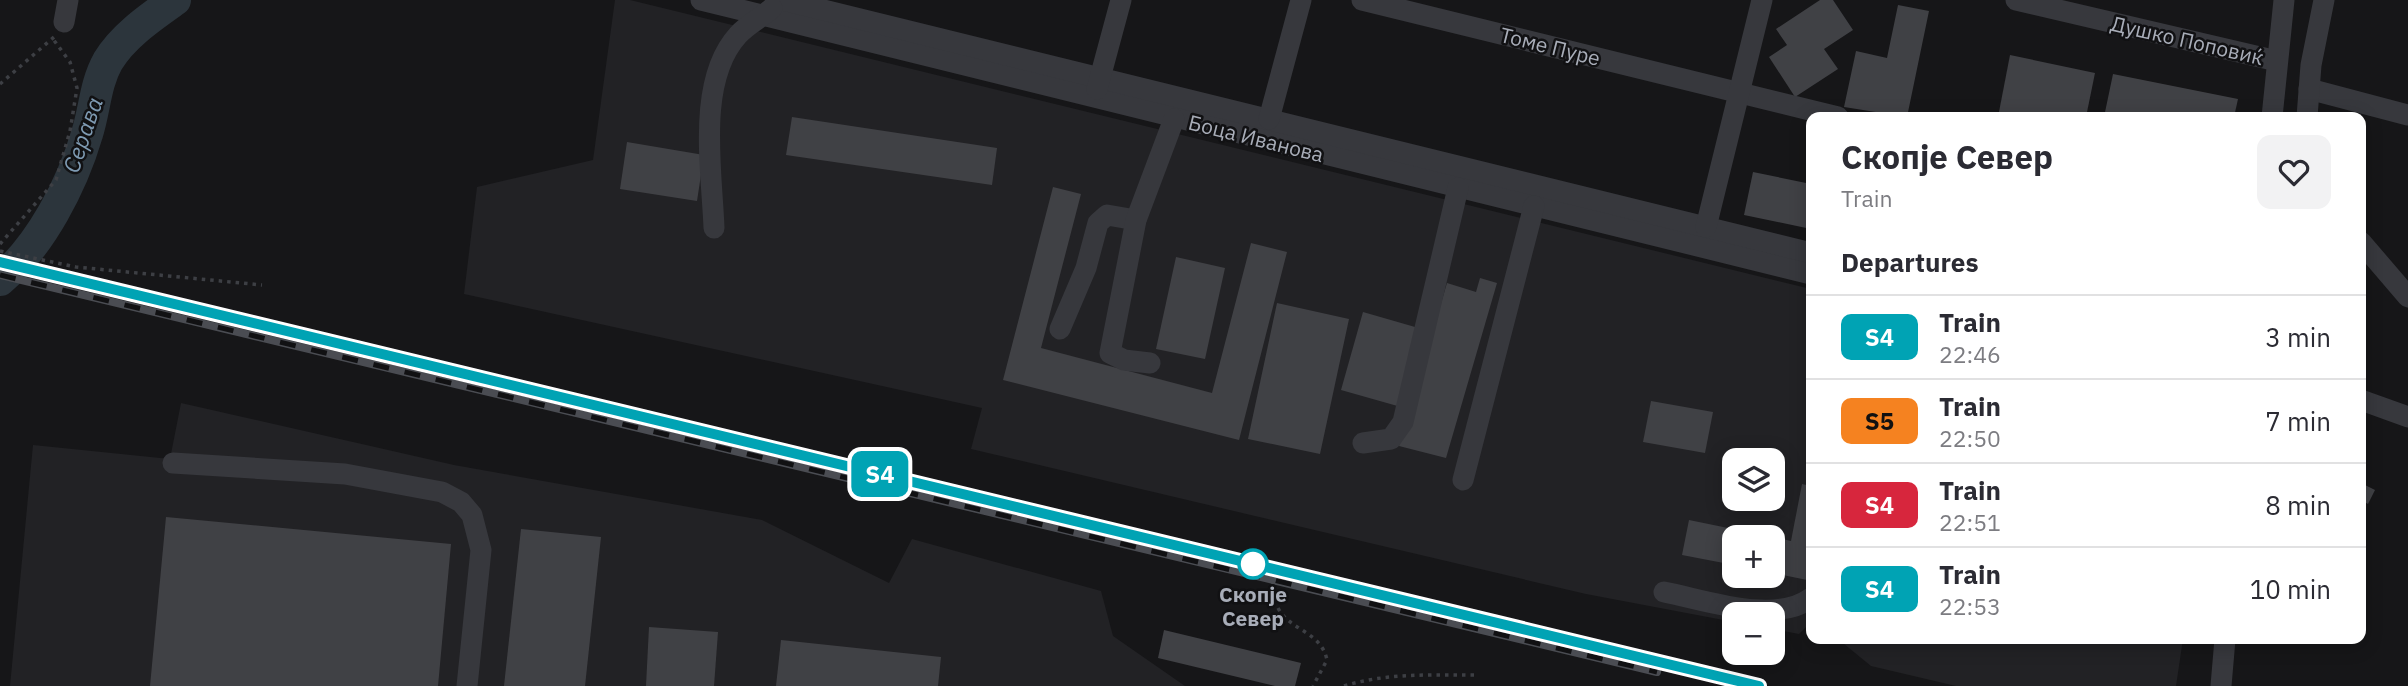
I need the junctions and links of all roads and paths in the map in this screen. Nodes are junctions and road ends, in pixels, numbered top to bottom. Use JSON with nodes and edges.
{"nodes":[{"id":1,"x":68,"y":0,"type":"edge"},
{"id":2,"x":701,"y":0,"type":"edge"},
{"id":3,"x":782,"y":0,"type":"edge"},
{"id":4,"x":1121,"y":0,"type":"edge"},
{"id":5,"x":1301,"y":0,"type":"edge"},
{"id":6,"x":1362,"y":0,"type":"edge"},
{"id":7,"x":1762,"y":0,"type":"edge"},
{"id":8,"x":2015,"y":0,"type":"edge"},
{"id":9,"x":2284,"y":0,"type":"edge"},
{"id":10,"x":2325,"y":0,"type":"edge"},
{"id":11,"x":2049,"y":4,"type":"edge"},
{"id":12,"x":765,"y":15,"type":"junction"},
{"id":13,"x":58,"y":31,"type":"junction"},
{"id":14,"x":2277,"y":61,"type":"junction"},
{"id":15,"x":1101,"y":78,"type":"junction"},
{"id":16,"x":0,"y":84,"type":"edge"},
{"id":17,"x":2309,"y":89,"type":"junction"},
{"id":18,"x":1738,"y":93,"type":"junction"},
{"id":19,"x":1094,"y":99,"type":"junction"},
{"id":20,"x":1817,"y":112,"type":"edge"},
{"id":21,"x":2272,"y":112,"type":"edge"},
{"id":22,"x":2307,"y":112,"type":"edge"},
{"id":23,"x":2408,"y":115,"type":"edge"},
{"id":24,"x":1174,"y":119,"type":"junction"},
{"id":25,"x":1269,"y":119,"type":"junction"},
{"id":26,"x":1458,"y":188,"type":"junction"},
{"id":27,"x":1564,"y":202,"type":"junction"},
{"id":28,"x":1534,"y":206,"type":"junction"},
{"id":29,"x":1136,"y":220,"type":"junction"},
{"id":30,"x":1706,"y":227,"type":"junction"},
{"id":31,"x":714,"y":228,"type":"dead end"},
{"id":32,"x":0,"y":244,"type":"edge"},
{"id":33,"x":2366,"y":248,"type":"edge"},
{"id":34,"x":2,"y":251,"type":"edge"},
{"id":35,"x":1806,"y":252,"type":"edge"},
{"id":36,"x":1806,"y":273,"type":"edge"},
{"id":37,"x":262,"y":285,"type":"dead end"},
{"id":38,"x":2408,"y":297,"type":"edge"},
{"id":39,"x":1060,"y":329,"type":"dead end"},
{"id":40,"x":1150,"y":363,"type":"dead end"},
{"id":41,"x":2366,"y":402,"type":"edge"},
{"id":42,"x":2366,"y":411,"type":"edge"},
{"id":43,"x":2401,"y":415,"type":"edge"},
{"id":44,"x":1363,"y":443,"type":"dead end"},
{"id":45,"x":173,"y":463,"type":"dead end"},
{"id":46,"x":1462,"y":480,"type":"dead end"},
{"id":47,"x":1664,"y":592,"type":"dead end"},
{"id":48,"x":1806,"y":601,"type":"edge"},
{"id":49,"x":1278,"y":608,"type":"dead end"},
{"id":50,"x":2225,"y":644,"type":"edge"},
{"id":51,"x":1474,"y":675,"type":"dead end"},
{"id":52,"x":467,"y":686,"type":"edge"},
{"id":53,"x":1313,"y":686,"type":"edge"},
{"id":54,"x":1344,"y":686,"type":"edge"},
{"id":55,"x":2221,"y":686,"type":"edge"}],
"edges":[{"from":1,"to":13,"type":"street"},
{"from":2,"to":12,"type":"street","name":"Боца Иванова"},
{"from":3,"to":12,"type":"street"},
{"from":3,"to":15,"type":"street"},
{"from":4,"to":15,"type":"street"},
{"from":5,"to":25,"type":"street"},
{"from":6,"to":18,"type":"street","name":"Томе Пуре"},
{"from":7,"to":18,"type":"street"},
{"from":8,"to":11,"type":"street","name":"Душко Поповиќ"},
{"from":9,"to":14,"type":"street"},
{"from":10,"to":17,"type":"street"},
{"from":11,"to":14,"type":"street","name":"Душко Поповиќ"},
{"from":12,"to":19,"type":"street","name":"Боца Иванова"},
{"from":12,"to":31,"type":"street"},
{"from":13,"to":16,"type":"path"},
{"from":13,"to":32,"type":"path"},
{"from":14,"to":21,"type":"street"},
{"from":15,"to":19,"type":"street"},
{"from":15,"to":25,"type":"street"},
{"from":17,"to":22,"type":"street"},
{"from":17,"to":23,"type":"street"},
{"from":18,"to":20,"type":"street","name":"Томе Пуре"},
{"from":18,"to":30,"type":"street"},
{"from":19,"to":24,"type":"street","name":"Боца Иванова"},
{"from":24,"to":26,"type":"street","name":"Боца Иванова"},
{"from":24,"to":29,"type":"street"},
{"from":25,"to":27,"type":"street"},
{"from":26,"to":28,"type":"street","name":"Боца Иванова"},
{"from":26,"to":44,"type":"street"},
{"from":27,"to":28,"type":"street","name":"Боца Иванова"},
{"from":27,"to":30,"type":"street"},
{"from":27,"to":36,"type":"street","name":"Боца Иванова"},
{"from":28,"to":46,"type":"street"},
{"from":29,"to":39,"type":"street"},
{"from":29,"to":40,"type":"street"},
{"from":30,"to":35,"type":"street"},
{"from":33,"to":38,"type":"street"},
{"from":34,"to":37,"type":"path"},
{"from":41,"to":43,"type":"street"},
{"from":42,"to":43,"type":"street"},
{"from":45,"to":52,"type":"street"},
{"from":47,"to":48,"type":"street"},
{"from":49,"to":53,"type":"path"},
{"from":50,"to":55,"type":"street"},
{"from":51,"to":54,"type":"path"}]}
